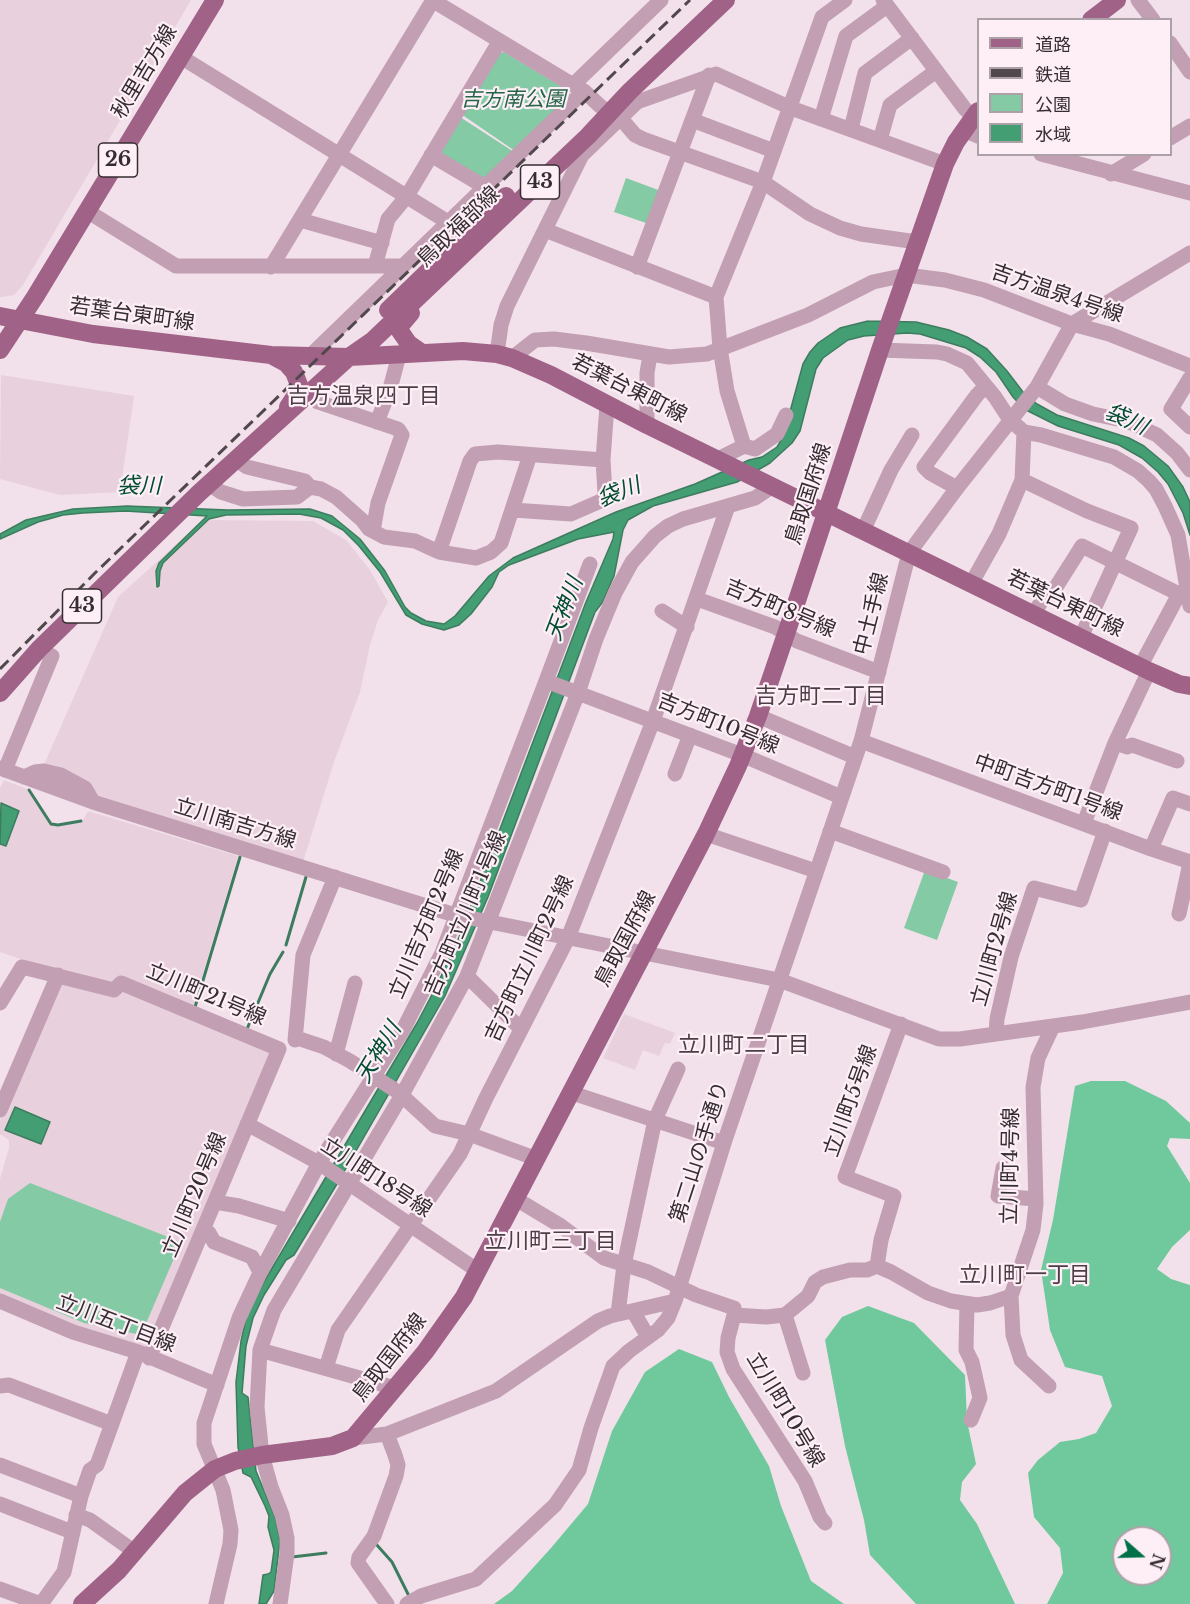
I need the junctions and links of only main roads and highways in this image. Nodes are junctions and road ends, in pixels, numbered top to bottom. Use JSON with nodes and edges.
{"nodes":[{"id":1,"x":215,"y":0,"type":"edge"},
{"id":2,"x":711,"y":0,"type":"edge"},
{"id":3,"x":726,"y":0,"type":"edge"},
{"id":4,"x":1117,"y":0,"type":"edge"},
{"id":5,"x":1094,"y":18,"type":"edge"},
{"id":6,"x":610,"y":113,"type":"junction"},
{"id":7,"x":974,"y":123,"type":"edge"},
{"id":8,"x":433,"y":283,"type":"junction"},
{"id":9,"x":0,"y":316,"type":"edge"},
{"id":10,"x":19,"y":320,"type":"junction"},
{"id":11,"x":0,"y":350,"type":"edge"},
{"id":12,"x":422,"y":353,"type":"junction"},
{"id":13,"x":271,"y":355,"type":"junction"},
{"id":14,"x":349,"y":357,"type":"junction"},
{"id":15,"x":273,"y":428,"type":"junction"},
{"id":16,"x":827,"y":513,"type":"junction"},
{"id":17,"x":1190,"y":686,"type":"edge"},
{"id":18,"x":0,"y":693,"type":"edge"},
{"id":19,"x":82,"y":1604,"type":"edge"}],
"edges":[{"from":1,"to":10,"type":"main road","name":"秋里吉方線","number":"26"},
{"from":2,"to":6,"type":"main road","name":"鳥取福部線","number":"43"},
{"from":3,"to":6,"type":"main road","name":"鳥取福部線","number":"43"},
{"from":4,"to":5,"type":"main road"},
{"from":6,"to":8,"type":"main road","name":"鳥取福部線","number":"43"},
{"from":6,"to":14,"type":"main road","name":"鳥取福部線","number":"43"},
{"from":7,"to":16,"type":"main road","name":"鳥取国府線"},
{"from":8,"to":12,"type":"main road"},
{"from":8,"to":14,"type":"main road","name":"鳥取福部線","number":"43"},
{"from":9,"to":10,"type":"main road","name":"若葉台東町線"},
{"from":10,"to":11,"type":"main road","name":"秋里吉方線"},
{"from":10,"to":13,"type":"main road","name":"若葉台東町線"},
{"from":12,"to":14,"type":"main road","name":"若葉台東町線"},
{"from":12,"to":16,"type":"main road","name":"若葉台東町線"},
{"from":13,"to":14,"type":"main road","name":"若葉台東町線"},
{"from":13,"to":15,"type":"main road"},
{"from":14,"to":15,"type":"main road","name":"鳥取福部線","number":"43"},
{"from":15,"to":18,"type":"main road","name":"鳥取福部線","number":"43"},
{"from":16,"to":17,"type":"main road","name":"若葉台東町線"},
{"from":16,"to":19,"type":"main road","name":"鳥取国府線"}]}
